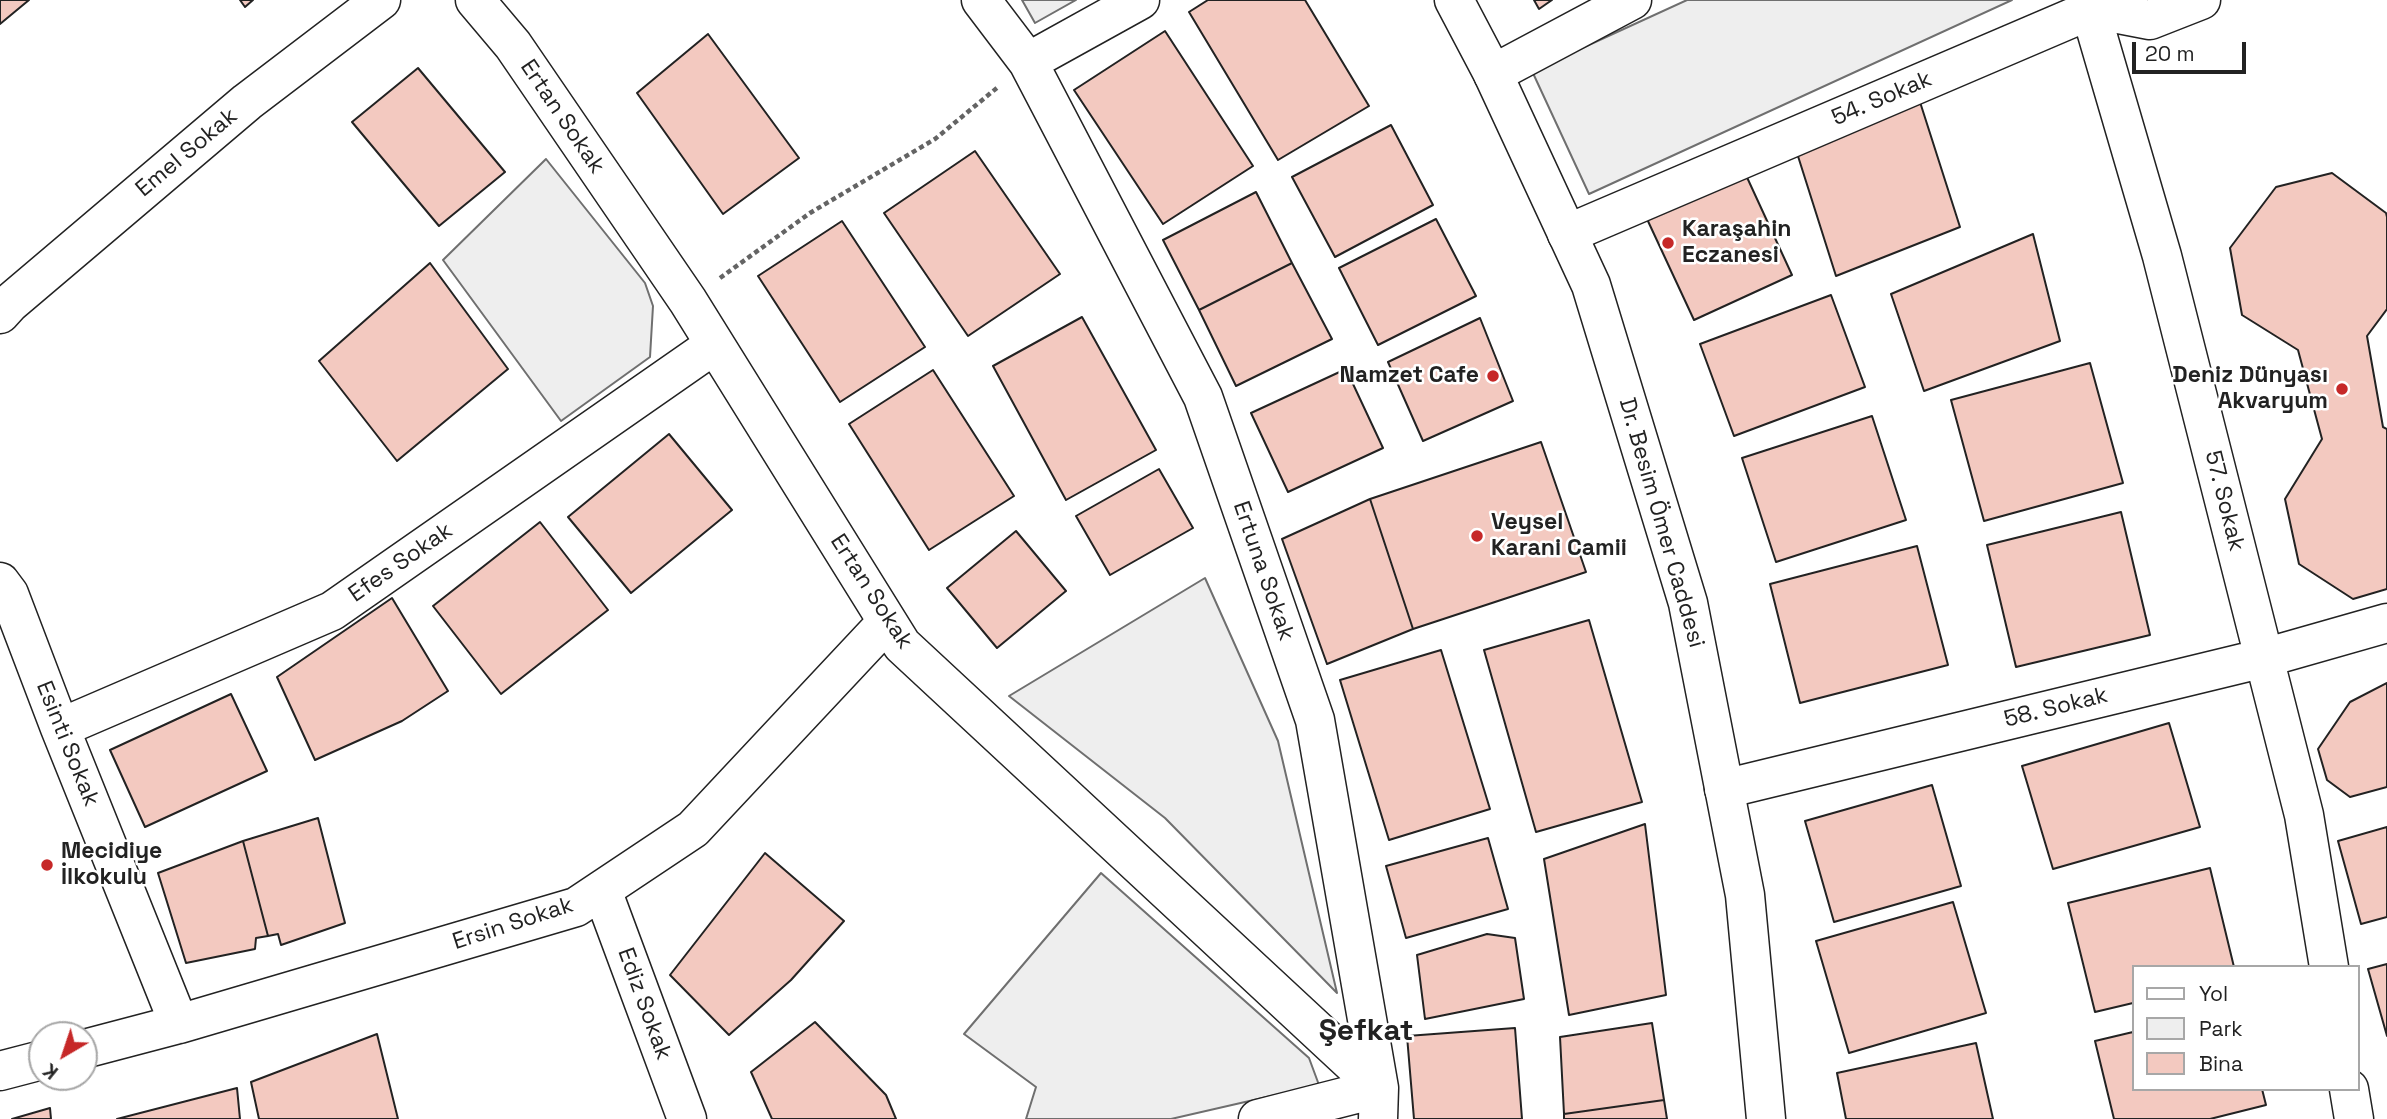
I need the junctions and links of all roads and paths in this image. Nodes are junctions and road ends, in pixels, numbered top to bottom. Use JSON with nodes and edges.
{"nodes":[{"id":1,"x":381,"y":0,"type":"edge"},
{"id":2,"x":475,"y":0,"type":"edge"},
{"id":3,"x":981,"y":0,"type":"edge"},
{"id":4,"x":1140,"y":0,"type":"edge"},
{"id":5,"x":1454,"y":0,"type":"edge"},
{"id":6,"x":1632,"y":0,"type":"edge"},
{"id":7,"x":2201,"y":0,"type":"edge"},
{"id":8,"x":2092,"y":5,"type":"edge"},
{"id":9,"x":1028,"y":62,"type":"junction"},
{"id":10,"x":1493,"y":74,"type":"junction"},
{"id":11,"x":1567,"y":234,"type":"junction"},
{"id":12,"x":688,"y":301,"type":"junction"},
{"id":13,"x":0,"y":314,"type":"edge"},
{"id":14,"x":714,"y":345,"type":"junction"},
{"id":15,"x":0,"y":582,"type":"edge"},
{"id":16,"x":887,"y":622,"type":"junction"},
{"id":17,"x":2387,"y":623,"type":"edge"},
{"id":18,"x":2264,"y":658,"type":"junction"},
{"id":19,"x":60,"y":728,"type":"junction"},
{"id":20,"x":1724,"y":789,"type":"junction"},
{"id":21,"x":602,"y":890,"type":"junction"},
{"id":22,"x":2329,"y":965,"type":"edge"},
{"id":23,"x":180,"y":1024,"type":"junction"},
{"id":24,"x":98,"y":1045,"type":"edge"},
{"id":25,"x":28,"y":1064,"type":"edge"},
{"id":26,"x":0,"y":1071,"type":"edge"},
{"id":27,"x":2349,"y":1091,"type":"edge"},
{"id":28,"x":1378,"y":1104,"type":"edge"},
{"id":29,"x":687,"y":1119,"type":"edge"},
{"id":30,"x":1258,"y":1119,"type":"edge"},
{"id":31,"x":1766,"y":1119,"type":"edge"},
{"id":32,"x":2354,"y":1119,"type":"edge"}],
"edges":[{"from":1,"to":13,"type":"street","name":"Emel Sokak"},
{"from":2,"to":12,"type":"street","name":"Ertan Sokak"},
{"from":3,"to":9,"type":"street","name":"Ertuna Sokak"},
{"from":4,"to":9,"type":"street"},
{"from":5,"to":10,"type":"street","name":"Dr. Besim Ömer Caddesi"},
{"from":6,"to":10,"type":"street"},
{"from":7,"to":8,"type":"street"},
{"from":8,"to":11,"type":"street","name":"54. Sokak"},
{"from":8,"to":18,"type":"street","name":"57. Sokak"},
{"from":9,"to":12,"type":"path"},
{"from":9,"to":28,"type":"street","name":"Ertuna Sokak"},
{"from":10,"to":11,"type":"street","name":"Dr. Besim Ömer Caddesi"},
{"from":11,"to":20,"type":"street","name":"Dr. Besim Ömer Caddesi"},
{"from":12,"to":14,"type":"street","name":"Ertan Sokak"},
{"from":14,"to":16,"type":"street","name":"Ertan Sokak"},
{"from":14,"to":19,"type":"street","name":"Efes Sokak"},
{"from":15,"to":19,"type":"street","name":"Esinti Sokak"},
{"from":16,"to":21,"type":"street","name":"Ersin Sokak"},
{"from":16,"to":28,"type":"street","name":"Ertan Sokak"},
{"from":17,"to":18,"type":"street","name":"58. Sokak"},
{"from":18,"to":20,"type":"street","name":"58. Sokak"},
{"from":18,"to":22,"type":"street","name":"57. Sokak"},
{"from":19,"to":23,"type":"street","name":"Esinti Sokak"},
{"from":20,"to":31,"type":"street","name":"Dr. Besim Ömer Caddesi"},
{"from":21,"to":23,"type":"street","name":"Ersin Sokak"},
{"from":21,"to":29,"type":"street","name":"Ediz Sokak"},
{"from":23,"to":24,"type":"street","name":"Ersin Sokak"},
{"from":25,"to":26,"type":"street"},
{"from":27,"to":32,"type":"street"},
{"from":28,"to":30,"type":"street"}]}
